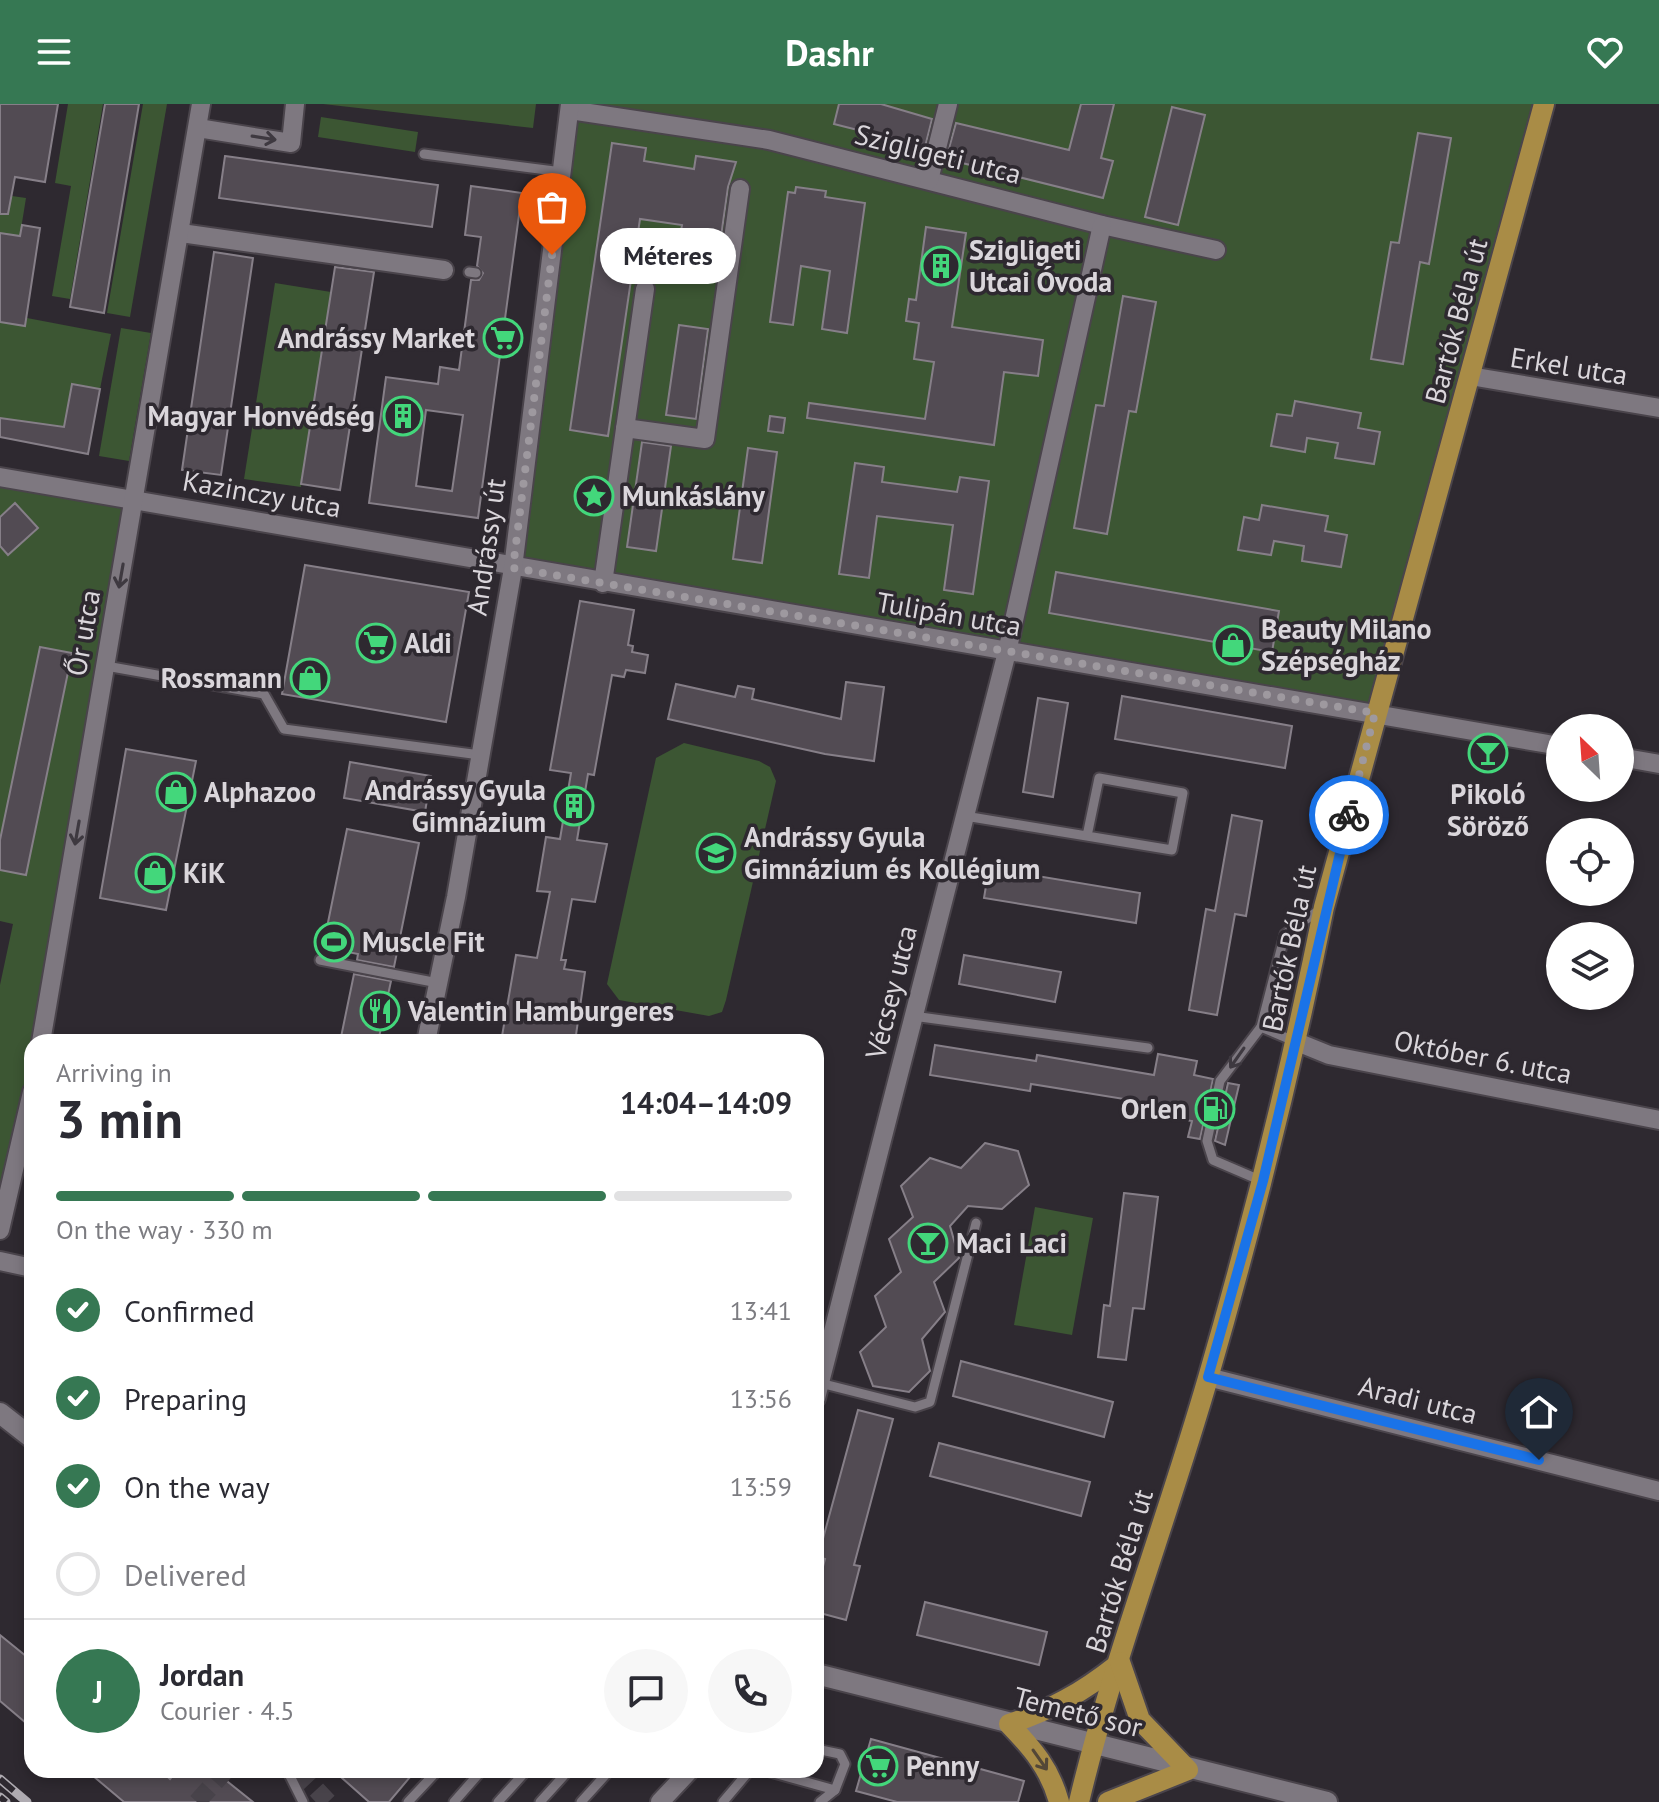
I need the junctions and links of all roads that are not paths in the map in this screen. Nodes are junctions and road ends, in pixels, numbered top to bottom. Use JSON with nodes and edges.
{"nodes":[{"id":1,"x":201,"y":104,"type":"edge"},
{"id":2,"x":295,"y":104,"type":"edge"},
{"id":3,"x":948,"y":104,"type":"edge"},
{"id":4,"x":1544,"y":104,"type":"edge"},
{"id":5,"x":570,"y":107,"type":"edge"},
{"id":6,"x":198,"y":128,"type":"junction"},
{"id":7,"x":424,"y":154,"type":"dead end"},
{"id":8,"x":562,"y":172,"type":"junction"},
{"id":9,"x":929,"y":180,"type":"junction"},
{"id":10,"x":740,"y":189,"type":"dead end"},
{"id":11,"x":1102,"y":225,"type":"junction"},
{"id":12,"x":181,"y":233,"type":"junction"},
{"id":13,"x":1216,"y":250,"type":"dead end"},
{"id":14,"x":444,"y":270,"type":"dead end"},
{"id":15,"x":645,"y":289,"type":"dead end"},
{"id":16,"x":1470,"y":376,"type":"junction"},
{"id":17,"x":1659,"y":408,"type":"edge"},
{"id":18,"x":625,"y":428,"type":"junction"},
{"id":19,"x":0,"y":477,"type":"edge"},
{"id":20,"x":135,"y":499,"type":"junction"},
{"id":21,"x":513,"y":568,"type":"junction"},
{"id":22,"x":603,"y":583,"type":"junction"},
{"id":23,"x":1007,"y":652,"type":"junction"},
{"id":24,"x":106,"y":666,"type":"junction"},
{"id":25,"x":1375,"y":713,"type":"junction"},
{"id":26,"x":1546,"y":744,"type":"edge"},
{"id":27,"x":480,"y":755,"type":"junction"},
{"id":28,"x":1634,"y":760,"type":"edge"},
{"id":29,"x":1659,"y":764,"type":"edge"},
{"id":30,"x":965,"y":816,"type":"junction"},
{"id":31,"x":1087,"y":836,"type":"junction"},
{"id":32,"x":1324,"y":907,"type":"junction"},
{"id":33,"x":320,"y":960,"type":"dead end"},
{"id":34,"x":438,"y":983,"type":"junction"},
{"id":35,"x":913,"y":1016,"type":"junction"},
{"id":36,"x":1261,"y":1027,"type":"junction"},
{"id":37,"x":42,"y":1034,"type":"edge"},
{"id":38,"x":428,"y":1034,"type":"edge"},
{"id":39,"x":1297,"y":1042,"type":"junction"},
{"id":40,"x":1148,"y":1048,"type":"dead end"},
{"id":41,"x":1659,"y":1120,"type":"edge"},
{"id":42,"x":24,"y":1126,"type":"edge"},
{"id":43,"x":1263,"y":1181,"type":"junction"},
{"id":44,"x":976,"y":1223,"type":"dead end"},
{"id":45,"x":0,"y":1230,"type":"edge"},
{"id":46,"x":0,"y":1261,"type":"edge"},
{"id":47,"x":24,"y":1266,"type":"edge"},
{"id":48,"x":824,"y":1366,"type":"edge"},
{"id":49,"x":1208,"y":1377,"type":"junction"},
{"id":50,"x":824,"y":1391,"type":"edge"},
{"id":51,"x":0,"y":1413,"type":"edge"},
{"id":52,"x":24,"y":1432,"type":"edge"},
{"id":53,"x":1659,"y":1491,"type":"edge"},
{"id":54,"x":1120,"y":1662,"type":"junction"},
{"id":55,"x":824,"y":1676,"type":"edge"},
{"id":56,"x":1009,"y":1724,"type":"junction"},
{"id":57,"x":1093,"y":1746,"type":"junction"},
{"id":58,"x":824,"y":1751,"type":"edge"},
{"id":59,"x":1188,"y":1770,"type":"junction"},
{"id":60,"x":291,"y":1778,"type":"edge"},
{"id":61,"x":430,"y":1778,"type":"edge"},
{"id":62,"x":475,"y":1778,"type":"edge"},
{"id":63,"x":520,"y":1778,"type":"edge"},
{"id":64,"x":562,"y":1778,"type":"edge"},
{"id":65,"x":603,"y":1778,"type":"edge"},
{"id":66,"x":682,"y":1778,"type":"edge"},
{"id":67,"x":743,"y":1778,"type":"edge"},
{"id":68,"x":792,"y":1778,"type":"edge"},
{"id":69,"x":835,"y":1790,"type":"junction"},
{"id":70,"x":303,"y":1802,"type":"edge"},
{"id":71,"x":408,"y":1802,"type":"edge"},
{"id":72,"x":454,"y":1802,"type":"edge"},
{"id":73,"x":498,"y":1802,"type":"edge"},
{"id":74,"x":540,"y":1802,"type":"edge"},
{"id":75,"x":581,"y":1802,"type":"edge"},
{"id":76,"x":660,"y":1802,"type":"edge"},
{"id":77,"x":723,"y":1802,"type":"edge"},
{"id":78,"x":820,"y":1802,"type":"edge"},
{"id":79,"x":1059,"y":1802,"type":"edge"},
{"id":80,"x":1079,"y":1802,"type":"edge"},
{"id":81,"x":1108,"y":1802,"type":"edge"},
{"id":82,"x":1327,"y":1802,"type":"edge"}],
"edges":[{"from":1,"to":6,"type":"street","name":"Őr utca"},
{"from":6,"to":2,"type":"street","one_way":true},
{"from":3,"to":9,"type":"street"},
{"from":4,"to":16,"type":"main road","name":"Bartók Béla út"},
{"from":5,"to":8,"type":"street","name":"Andrássy út"},
{"from":5,"to":9,"type":"street","name":"Szigligeti utca"},
{"from":6,"to":12,"type":"street","name":"Őr utca"},
{"from":7,"to":8,"type":"lane"},
{"from":8,"to":21,"type":"street","name":"Andrássy út"},
{"from":9,"to":11,"type":"street","name":"Szigligeti utca"},
{"from":10,"to":18,"type":"street"},
{"from":11,"to":13,"type":"street","name":"Szigligeti utca"},
{"from":11,"to":23,"type":"street","name":"Vécsey utca"},
{"from":12,"to":14,"type":"street"},
{"from":12,"to":20,"type":"street","name":"Őr utca"},
{"from":15,"to":18,"type":"street"},
{"from":16,"to":17,"type":"street","name":"Erkel utca"},
{"from":16,"to":25,"type":"main road","name":"Bartók Béla út"},
{"from":18,"to":22,"type":"street"},
{"from":19,"to":20,"type":"street","name":"Kazinczy utca"},
{"from":20,"to":21,"type":"street","name":"Kazinczy utca"},
{"from":20,"to":24,"type":"street","name":"Őr utca","one_way":true},
{"from":21,"to":22,"type":"street","name":"Tulipán utca"},
{"from":21,"to":27,"type":"street","name":"Andrássy út"},
{"from":22,"to":23,"type":"street","name":"Tulipán utca"},
{"from":23,"to":25,"type":"street","name":"Tulipán utca"},
{"from":23,"to":30,"type":"street","name":"Vécsey utca"},
{"from":24,"to":27,"type":"lane"},
{"from":24,"to":37,"type":"street","name":"Őr utca","one_way":true},
{"from":25,"to":26,"type":"street","name":"Tulipán utca"},
{"from":25,"to":32,"type":"main road","name":"Bartók Béla út"},
{"from":27,"to":34,"type":"street","name":"Andrássy út"},
{"from":28,"to":29,"type":"street"},
{"from":30,"to":31,"type":"lane"},
{"from":30,"to":35,"type":"street","name":"Vécsey utca"},
{"from":31,"to":31,"type":"lane"},
{"from":32,"to":36,"type":"lane"},
{"from":32,"to":39,"type":"main road","name":"Bartók Béla út"},
{"from":33,"to":34,"type":"lane"},
{"from":34,"to":38,"type":"street","name":"Andrássy út"},
{"from":35,"to":40,"type":"lane"},
{"from":35,"to":48,"type":"street","name":"Vécsey utca"},
{"from":36,"to":39,"type":"lane"},
{"from":36,"to":43,"type":"lane","one_way":true},
{"from":39,"to":41,"type":"street","name":"Október 6. utca"},
{"from":39,"to":43,"type":"main road","name":"Bartók Béla út"},
{"from":42,"to":45,"type":"street"},
{"from":43,"to":49,"type":"main road","name":"Bartók Béla út"},
{"from":44,"to":50,"type":"lane"},
{"from":46,"to":47,"type":"street"},
{"from":49,"to":53,"type":"street","name":"Aradi utca"},
{"from":49,"to":54,"type":"main road","name":"Bartók Béla út"},
{"from":51,"to":52,"type":"street"},
{"from":54,"to":56,"type":"main road"},
{"from":54,"to":57,"type":"main road","name":"Bartók Béla út"},
{"from":54,"to":59,"type":"main road"},
{"from":55,"to":56,"type":"street","name":"Temető sor"},
{"from":56,"to":57,"type":"street","name":"Temető sor"},
{"from":56,"to":79,"type":"main road","one_way":true},
{"from":57,"to":59,"type":"street","name":"Temető sor"},
{"from":57,"to":80,"type":"main road","name":"Bartók Béla út"},
{"from":58,"to":69,"type":"lane"},
{"from":59,"to":81,"type":"main road"},
{"from":59,"to":82,"type":"street","name":"Temető sor"},
{"from":60,"to":70,"type":"lane"},
{"from":61,"to":71,"type":"lane"},
{"from":62,"to":72,"type":"lane"},
{"from":63,"to":73,"type":"lane"},
{"from":64,"to":74,"type":"lane"},
{"from":65,"to":75,"type":"lane"},
{"from":66,"to":76,"type":"street"},
{"from":67,"to":77,"type":"lane"},
{"from":68,"to":69,"type":"lane"},
{"from":69,"to":78,"type":"lane"}]}
